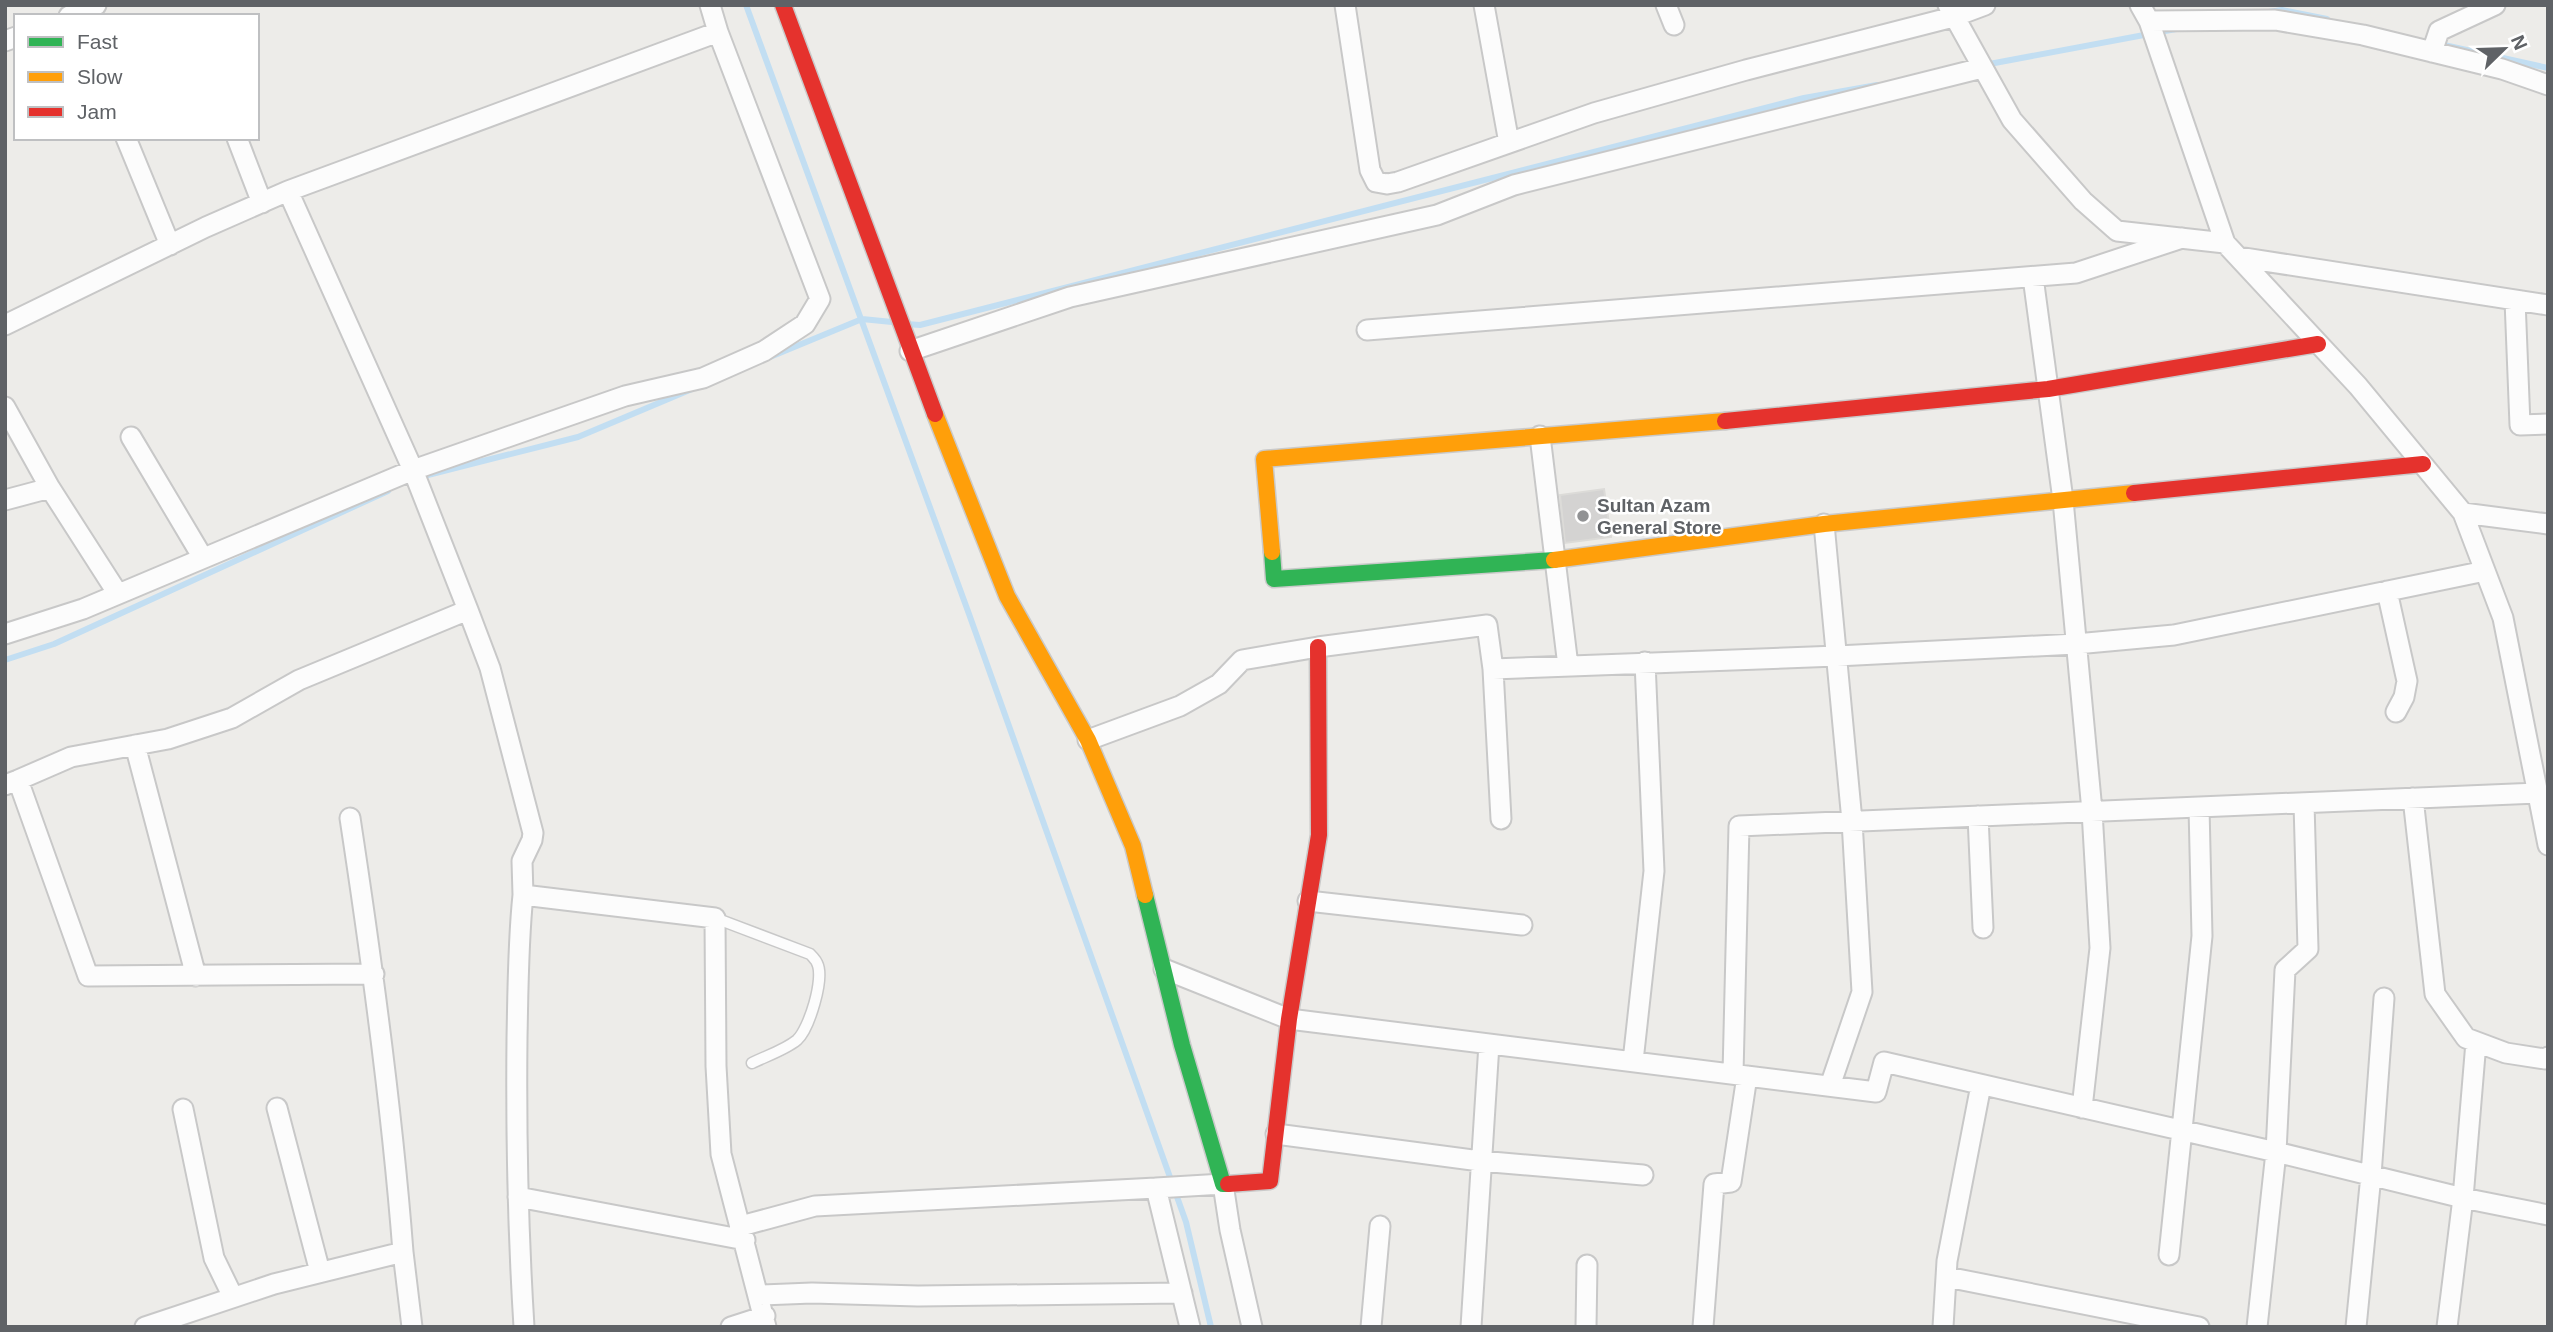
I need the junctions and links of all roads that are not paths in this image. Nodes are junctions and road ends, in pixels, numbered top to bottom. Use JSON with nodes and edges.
{"nodes":[{"id":1,"x":96,"y":5,"type":"edge"},
{"id":2,"x":710,"y":5,"type":"edge"},
{"id":3,"x":783,"y":5,"type":"edge"},
{"id":4,"x":1345,"y":5,"type":"edge"},
{"id":5,"x":1484,"y":5,"type":"edge"},
{"id":6,"x":1666,"y":5,"type":"edge"},
{"id":7,"x":1985,"y":5,"type":"edge"},
{"id":8,"x":2495,"y":5,"type":"edge"},
{"id":9,"x":1950,"y":11,"type":"edge"},
{"id":10,"x":2145,"y":13,"type":"edge"},
{"id":11,"x":74,"y":14,"type":"edge"},
{"id":12,"x":1674,"y":25,"type":"dead end"},
{"id":13,"x":718,"y":32,"type":"junction"},
{"id":14,"x":2432,"y":52,"type":"junction"},
{"id":15,"x":1982,"y":68,"type":"junction"},
{"id":16,"x":2548,"y":85,"type":"edge"},
{"id":17,"x":127,"y":140,"type":"edge"},
{"id":18,"x":238,"y":140,"type":"edge"},
{"id":19,"x":1509,"y":144,"type":"junction"},
{"id":20,"x":288,"y":191,"type":"junction"},
{"id":21,"x":262,"y":203,"type":"junction"},
{"id":22,"x":2182,"y":238,"type":"junction"},
{"id":23,"x":170,"y":245,"type":"junction"},
{"id":24,"x":2232,"y":250,"type":"junction"},
{"id":25,"x":2033,"y":277,"type":"junction"},
{"id":26,"x":2515,"y":300,"type":"junction"},
{"id":27,"x":2548,"y":305,"type":"edge"},
{"id":28,"x":5,"y":325,"type":"edge"},
{"id":29,"x":1367,"y":330,"type":"dead end"},
{"id":30,"x":2318,"y":344,"type":"junction"},
{"id":31,"x":911,"y":351,"type":"junction"},
{"id":32,"x":2048,"y":389,"type":"junction"},
{"id":33,"x":5,"y":407,"type":"edge"},
{"id":34,"x":2548,"y":424,"type":"edge"},
{"id":35,"x":1540,"y":436,"type":"junction"},
{"id":36,"x":131,"y":437,"type":"dead end"},
{"id":37,"x":2423,"y":464,"type":"junction"},
{"id":38,"x":413,"y":470,"type":"junction"},
{"id":39,"x":50,"y":488,"type":"junction"},
{"id":40,"x":5,"y":500,"type":"edge"},
{"id":41,"x":2063,"y":500,"type":"junction"},
{"id":42,"x":2463,"y":513,"type":"junction"},
{"id":43,"x":1824,"y":524,"type":"junction"},
{"id":44,"x":2548,"y":524,"type":"edge"},
{"id":45,"x":203,"y":558,"type":"junction"},
{"id":46,"x":1555,"y":561,"type":"junction"},
{"id":47,"x":2485,"y":571,"type":"junction"},
{"id":48,"x":2386,"y":591,"type":"junction"},
{"id":49,"x":118,"y":594,"type":"junction"},
{"id":50,"x":468,"y":610,"type":"junction"},
{"id":51,"x":5,"y":634,"type":"edge"},
{"id":52,"x":2077,"y":644,"type":"junction"},
{"id":53,"x":1318,"y":647,"type":"junction"},
{"id":54,"x":1837,"y":656,"type":"junction"},
{"id":55,"x":1645,"y":662,"type":"junction"},
{"id":56,"x":1568,"y":666,"type":"junction"},
{"id":57,"x":1493,"y":669,"type":"junction"},
{"id":58,"x":2396,"y":712,"type":"dead end"},
{"id":59,"x":1088,"y":740,"type":"junction"},
{"id":60,"x":135,"y":745,"type":"junction"},
{"id":61,"x":12,"y":783,"type":"edge"},
{"id":62,"x":2538,"y":793,"type":"junction"},
{"id":63,"x":2413,"y":798,"type":"junction"},
{"id":64,"x":2304,"y":803,"type":"junction"},
{"id":65,"x":2199,"y":807,"type":"junction"},
{"id":66,"x":2092,"y":811,"type":"junction"},
{"id":67,"x":1978,"y":816,"type":"junction"},
{"id":68,"x":350,"y":818,"type":"dead end"},
{"id":69,"x":1501,"y":819,"type":"dead end"},
{"id":70,"x":1852,"y":821,"type":"junction"},
{"id":71,"x":2548,"y":845,"type":"edge"},
{"id":72,"x":523,"y":894,"type":"junction"},
{"id":73,"x":1308,"y":901,"type":"junction"},
{"id":74,"x":715,"y":918,"type":"junction"},
{"id":75,"x":1522,"y":925,"type":"dead end"},
{"id":76,"x":1983,"y":928,"type":"dead end"},
{"id":77,"x":1164,"y":969,"type":"junction"},
{"id":78,"x":374,"y":974,"type":"junction"},
{"id":79,"x":196,"y":975,"type":"junction"},
{"id":80,"x":2384,"y":998,"type":"dead end"},
{"id":81,"x":1289,"y":1019,"type":"junction"},
{"id":82,"x":2476,"y":1042,"type":"junction"},
{"id":83,"x":1489,"y":1044,"type":"junction"},
{"id":84,"x":2548,"y":1057,"type":"edge"},
{"id":85,"x":1633,"y":1062,"type":"junction"},
{"id":86,"x":752,"y":1063,"type":"dead end"},
{"id":87,"x":1740,"y":1075,"type":"junction"},
{"id":88,"x":1981,"y":1085,"type":"junction"},
{"id":89,"x":1830,"y":1086,"type":"junction"},
{"id":90,"x":277,"y":1108,"type":"dead end"},
{"id":91,"x":2082,"y":1108,"type":"junction"},
{"id":92,"x":183,"y":1109,"type":"dead end"},
{"id":93,"x":2180,"y":1131,"type":"junction"},
{"id":94,"x":1276,"y":1134,"type":"junction"},
{"id":95,"x":2276,"y":1152,"type":"junction"},
{"id":96,"x":1480,"y":1161,"type":"junction"},
{"id":97,"x":1643,"y":1175,"type":"dead end"},
{"id":98,"x":2371,"y":1175,"type":"junction"},
{"id":99,"x":1214,"y":1185,"type":"junction"},
{"id":100,"x":1161,"y":1188,"type":"junction"},
{"id":101,"x":518,"y":1197,"type":"junction"},
{"id":102,"x":2463,"y":1198,"type":"junction"},
{"id":103,"x":2548,"y":1215,"type":"edge"},
{"id":104,"x":1380,"y":1226,"type":"dead end"},
{"id":105,"x":743,"y":1233,"type":"junction"},
{"id":106,"x":403,"y":1252,"type":"junction"},
{"id":107,"x":2169,"y":1255,"type":"dead end"},
{"id":108,"x":1587,"y":1265,"type":"dead end"},
{"id":109,"x":320,"y":1272,"type":"junction"},
{"id":110,"x":1947,"y":1277,"type":"junction"},
{"id":111,"x":1182,"y":1293,"type":"junction"},
{"id":112,"x":760,"y":1295,"type":"junction"},
{"id":113,"x":233,"y":1297,"type":"junction"},
{"id":114,"x":2108,"y":1319,"type":"edge"},
{"id":115,"x":766,"y":1321,"type":"edge"},
{"id":116,"x":145,"y":1327,"type":"edge"},
{"id":117,"x":412,"y":1327,"type":"edge"},
{"id":118,"x":524,"y":1327,"type":"edge"},
{"id":119,"x":731,"y":1327,"type":"edge"},
{"id":120,"x":1190,"y":1327,"type":"edge"},
{"id":121,"x":1252,"y":1327,"type":"edge"},
{"id":122,"x":1371,"y":1327,"type":"edge"},
{"id":123,"x":1471,"y":1327,"type":"edge"},
{"id":124,"x":1586,"y":1327,"type":"edge"},
{"id":125,"x":1703,"y":1327,"type":"edge"},
{"id":126,"x":1943,"y":1327,"type":"edge"},
{"id":127,"x":2199,"y":1327,"type":"edge"},
{"id":128,"x":2257,"y":1327,"type":"edge"},
{"id":129,"x":2356,"y":1327,"type":"edge"},
{"id":130,"x":2447,"y":1327,"type":"edge"}],
"edges":[{"from":1,"to":11,"type":"street"},
{"from":2,"to":13,"type":"street"},
{"from":3,"to":31,"type":"street"},
{"from":4,"to":19,"type":"street"},
{"from":5,"to":19,"type":"street"},
{"from":6,"to":12,"type":"street"},
{"from":7,"to":9,"type":"street"},
{"from":8,"to":14,"type":"street"},
{"from":9,"to":15,"type":"street"},
{"from":9,"to":19,"type":"street"},
{"from":10,"to":14,"type":"street"},
{"from":10,"to":24,"type":"street"},
{"from":13,"to":20,"type":"street"},
{"from":13,"to":38,"type":"street"},
{"from":14,"to":16,"type":"street"},
{"from":15,"to":22,"type":"street"},
{"from":15,"to":31,"type":"street"},
{"from":17,"to":23,"type":"street"},
{"from":18,"to":21,"type":"street"},
{"from":20,"to":21,"type":"street"},
{"from":20,"to":38,"type":"street"},
{"from":21,"to":23,"type":"street"},
{"from":22,"to":24,"type":"street"},
{"from":22,"to":25,"type":"street"},
{"from":23,"to":28,"type":"street"},
{"from":24,"to":26,"type":"street"},
{"from":24,"to":30,"type":"street"},
{"from":25,"to":29,"type":"street"},
{"from":25,"to":32,"type":"street"},
{"from":26,"to":27,"type":"street"},
{"from":26,"to":34,"type":"street"},
{"from":30,"to":32,"type":"street"},
{"from":30,"to":37,"type":"street"},
{"from":31,"to":59,"type":"street"},
{"from":32,"to":35,"type":"street"},
{"from":32,"to":41,"type":"street"},
{"from":33,"to":39,"type":"street"},
{"from":35,"to":46,"type":"street"},
{"from":35,"to":46,"type":"street"},
{"from":36,"to":45,"type":"street"},
{"from":37,"to":41,"type":"street"},
{"from":37,"to":42,"type":"street"},
{"from":38,"to":45,"type":"street"},
{"from":38,"to":50,"type":"street"},
{"from":39,"to":40,"type":"street"},
{"from":39,"to":49,"type":"street"},
{"from":41,"to":43,"type":"street"},
{"from":41,"to":52,"type":"street"},
{"from":42,"to":44,"type":"street"},
{"from":42,"to":47,"type":"street"},
{"from":43,"to":46,"type":"street"},
{"from":43,"to":54,"type":"street"},
{"from":45,"to":49,"type":"street"},
{"from":46,"to":56,"type":"street"},
{"from":47,"to":48,"type":"street"},
{"from":47,"to":62,"type":"street"},
{"from":48,"to":52,"type":"street"},
{"from":48,"to":58,"type":"street"},
{"from":49,"to":51,"type":"street"},
{"from":50,"to":60,"type":"street"},
{"from":50,"to":72,"type":"street"},
{"from":52,"to":54,"type":"street"},
{"from":52,"to":66,"type":"street"},
{"from":53,"to":57,"type":"street"},
{"from":53,"to":59,"type":"street"},
{"from":53,"to":73,"type":"street"},
{"from":54,"to":55,"type":"street"},
{"from":54,"to":70,"type":"street"},
{"from":55,"to":56,"type":"street"},
{"from":55,"to":85,"type":"street"},
{"from":56,"to":57,"type":"street"},
{"from":57,"to":69,"type":"street"},
{"from":59,"to":77,"type":"street"},
{"from":60,"to":61,"type":"street"},
{"from":60,"to":79,"type":"street"},
{"from":61,"to":79,"type":"street"},
{"from":62,"to":63,"type":"street"},
{"from":62,"to":71,"type":"street"},
{"from":63,"to":64,"type":"street"},
{"from":63,"to":82,"type":"street"},
{"from":64,"to":65,"type":"street"},
{"from":64,"to":95,"type":"street"},
{"from":65,"to":66,"type":"street"},
{"from":65,"to":93,"type":"street"},
{"from":66,"to":67,"type":"street"},
{"from":66,"to":91,"type":"street"},
{"from":67,"to":70,"type":"street"},
{"from":67,"to":76,"type":"street"},
{"from":68,"to":78,"type":"street"},
{"from":70,"to":87,"type":"street"},
{"from":70,"to":89,"type":"street"},
{"from":72,"to":74,"type":"street"},
{"from":72,"to":101,"type":"street"},
{"from":73,"to":75,"type":"street"},
{"from":73,"to":81,"type":"street"},
{"from":74,"to":86,"type":"lane"},
{"from":74,"to":105,"type":"street"},
{"from":77,"to":81,"type":"street"},
{"from":77,"to":99,"type":"street"},
{"from":78,"to":79,"type":"street"},
{"from":78,"to":106,"type":"street"},
{"from":80,"to":98,"type":"street"},
{"from":81,"to":83,"type":"street"},
{"from":81,"to":94,"type":"street"},
{"from":82,"to":84,"type":"street"},
{"from":82,"to":102,"type":"street"},
{"from":83,"to":85,"type":"street"},
{"from":83,"to":96,"type":"street"},
{"from":85,"to":87,"type":"street"},
{"from":87,"to":89,"type":"street"},
{"from":87,"to":125,"type":"street"},
{"from":88,"to":89,"type":"street"},
{"from":88,"to":91,"type":"street"},
{"from":88,"to":110,"type":"street"},
{"from":90,"to":109,"type":"street"},
{"from":91,"to":93,"type":"street"},
{"from":92,"to":113,"type":"street"},
{"from":93,"to":95,"type":"street"},
{"from":93,"to":107,"type":"street"},
{"from":94,"to":96,"type":"street"},
{"from":94,"to":99,"type":"street"},
{"from":95,"to":98,"type":"street"},
{"from":95,"to":128,"type":"street"},
{"from":96,"to":97,"type":"street"},
{"from":96,"to":123,"type":"street"},
{"from":98,"to":102,"type":"street"},
{"from":98,"to":129,"type":"street"},
{"from":99,"to":100,"type":"street"},
{"from":99,"to":121,"type":"street"},
{"from":100,"to":105,"type":"street"},
{"from":100,"to":111,"type":"street"},
{"from":101,"to":105,"type":"street"},
{"from":101,"to":118,"type":"street"},
{"from":102,"to":103,"type":"street"},
{"from":102,"to":130,"type":"street"},
{"from":104,"to":122,"type":"street"},
{"from":105,"to":112,"type":"street"},
{"from":106,"to":109,"type":"street"},
{"from":106,"to":117,"type":"street"},
{"from":108,"to":124,"type":"street"},
{"from":109,"to":113,"type":"street"},
{"from":110,"to":114,"type":"street"},
{"from":110,"to":126,"type":"street"},
{"from":111,"to":112,"type":"street"},
{"from":111,"to":120,"type":"street"},
{"from":112,"to":115,"type":"street"},
{"from":113,"to":116,"type":"street"},
{"from":114,"to":127,"type":"street"},
{"from":115,"to":119,"type":"street"}]}
